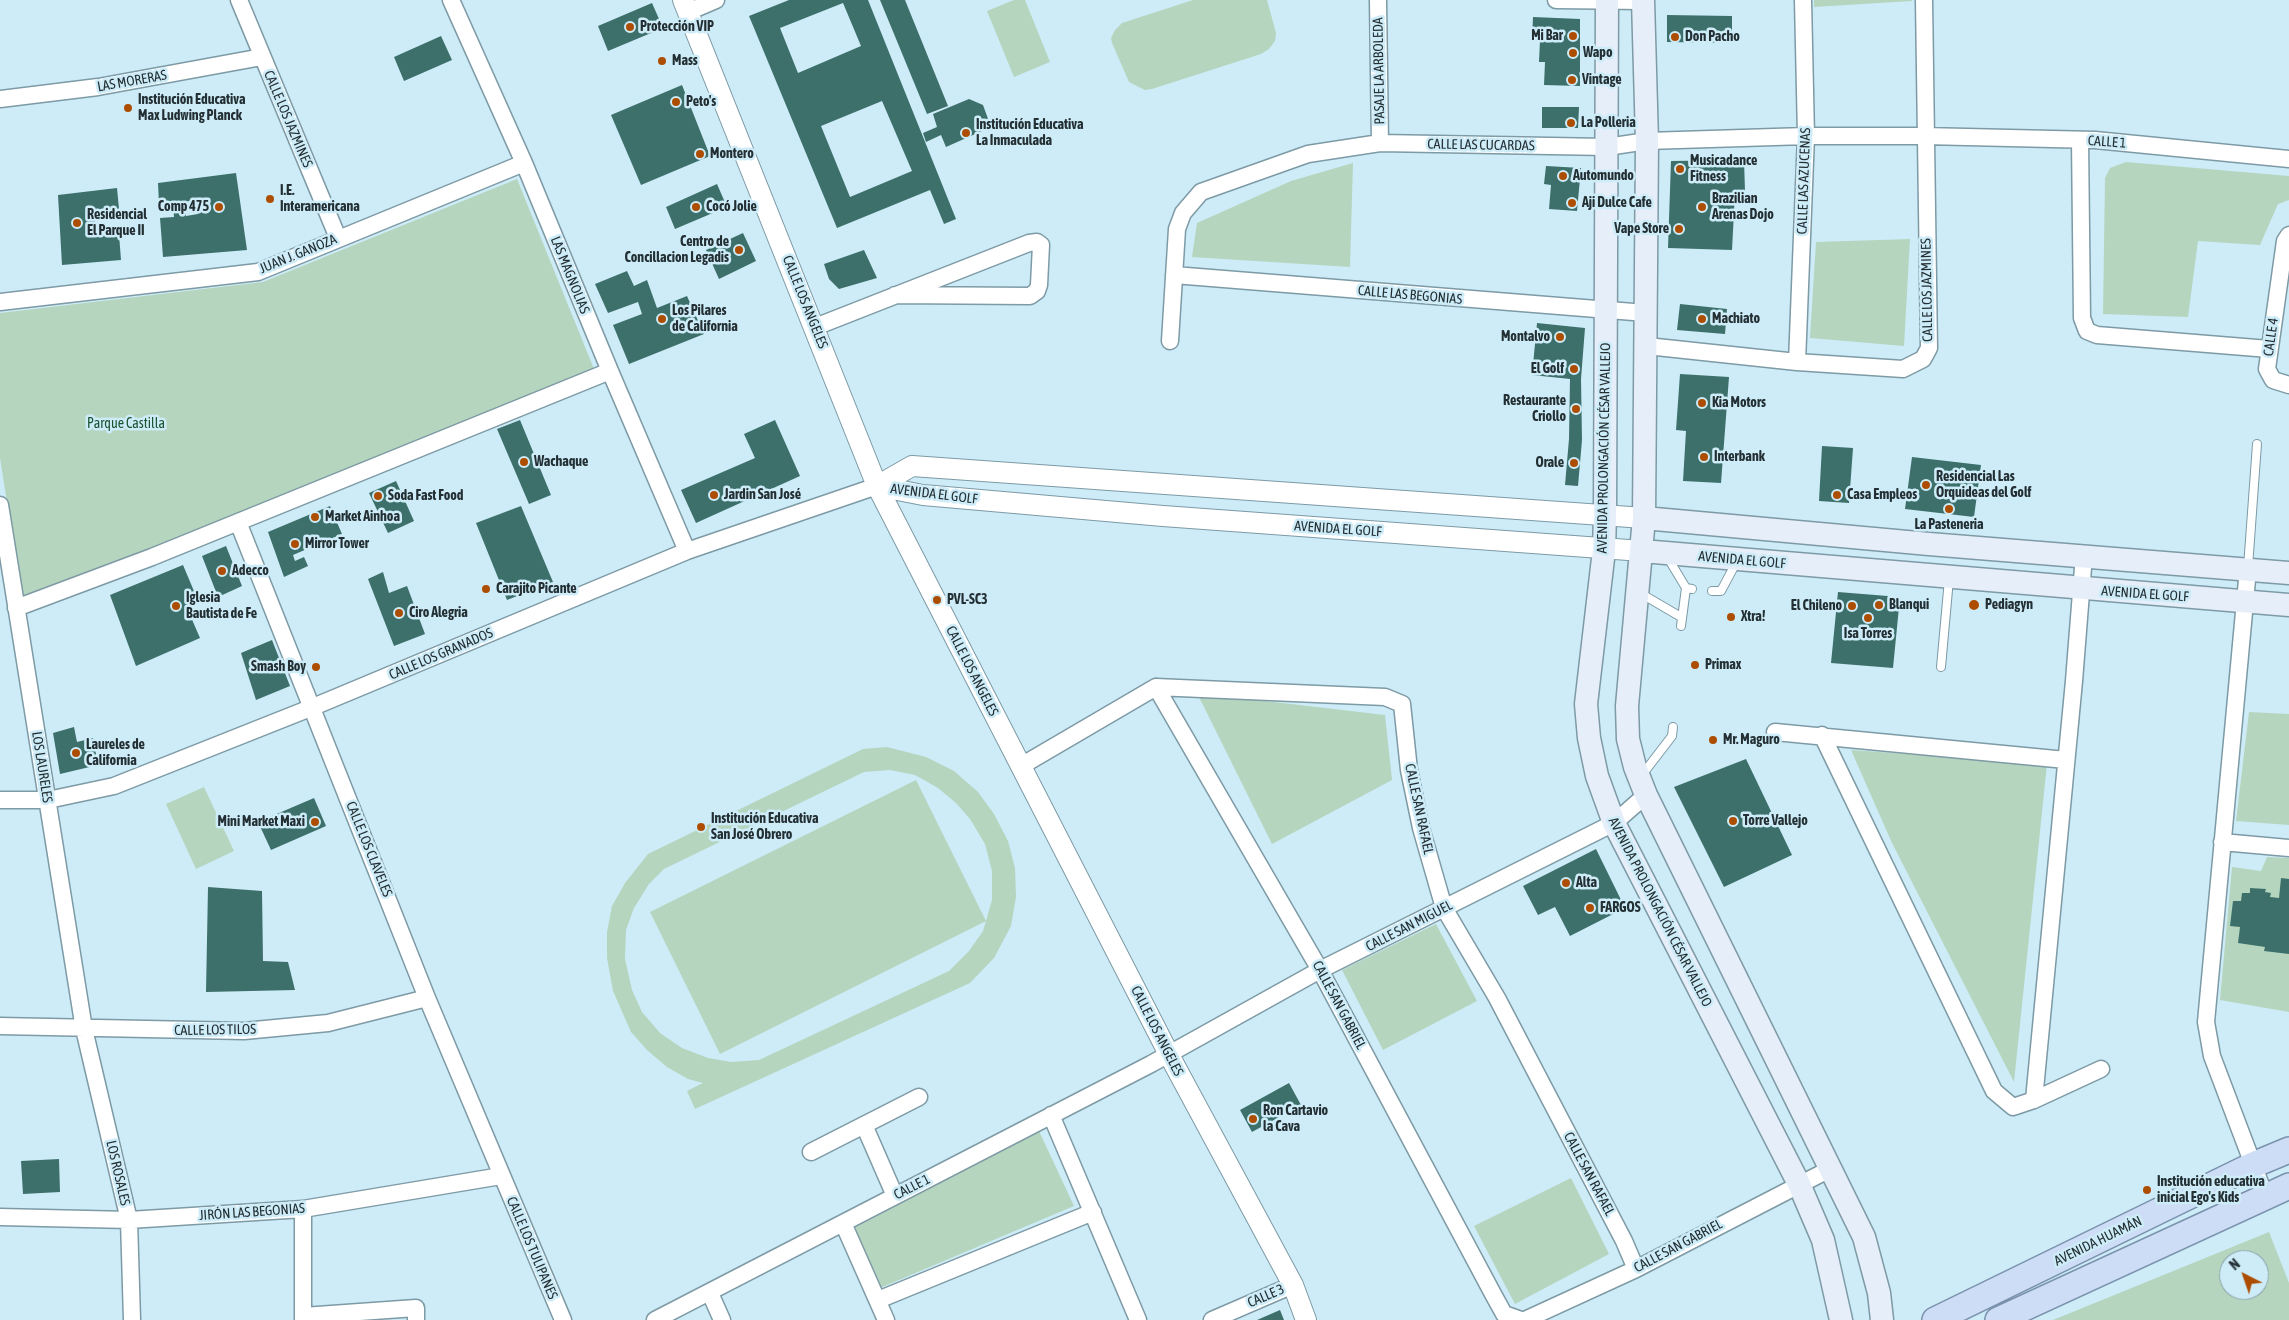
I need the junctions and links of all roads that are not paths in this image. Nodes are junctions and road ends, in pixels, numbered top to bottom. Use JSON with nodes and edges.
{"nodes":[{"id":1,"x":239,"y":0,"type":"edge"},
{"id":2,"x":451,"y":0,"type":"edge"},
{"id":3,"x":716,"y":0,"type":"edge"},
{"id":4,"x":1378,"y":0,"type":"edge"},
{"id":5,"x":1556,"y":0,"type":"edge"},
{"id":6,"x":1643,"y":0,"type":"edge"},
{"id":7,"x":1803,"y":0,"type":"edge"},
{"id":8,"x":1924,"y":0,"type":"edge"},
{"id":9,"x":1607,"y":1,"type":"edge"},
{"id":10,"x":686,"y":6,"type":"edge"},
{"id":11,"x":262,"y":57,"type":"junction"},
{"id":12,"x":0,"y":99,"type":"edge"},
{"id":13,"x":1806,"y":136,"type":"junction"},
{"id":14,"x":1924,"y":136,"type":"junction"},
{"id":15,"x":2080,"y":140,"type":"junction"},
{"id":16,"x":1647,"y":142,"type":"junction"},
{"id":17,"x":1380,"y":143,"type":"junction"},
{"id":18,"x":1607,"y":147,"type":"junction"},
{"id":19,"x":2289,"y":159,"type":"edge"},
{"id":20,"x":524,"y":163,"type":"junction"},
{"id":21,"x":2289,"y":235,"type":"edge"},
{"id":22,"x":338,"y":238,"type":"junction"},
{"id":23,"x":1174,"y":275,"type":"junction"},
{"id":24,"x":895,"y":296,"type":"junction"},
{"id":25,"x":0,"y":302,"type":"edge"},
{"id":26,"x":1606,"y":311,"type":"junction"},
{"id":27,"x":1646,"y":313,"type":"junction"},
{"id":28,"x":815,"y":327,"type":"junction"},
{"id":29,"x":1170,"y":341,"type":"dead end"},
{"id":30,"x":1647,"y":346,"type":"junction"},
{"id":31,"x":2269,"y":350,"type":"junction"},
{"id":32,"x":1797,"y":362,"type":"junction"},
{"id":33,"x":610,"y":371,"type":"junction"},
{"id":34,"x":2289,"y":385,"type":"edge"},
{"id":35,"x":2257,"y":444,"type":"dead end"},
{"id":36,"x":1164,"y":482,"type":"junction"},
{"id":37,"x":877,"y":486,"type":"junction"},
{"id":38,"x":0,"y":505,"type":"edge"},
{"id":39,"x":1605,"y":515,"type":"junction"},
{"id":40,"x":1164,"y":516,"type":"junction"},
{"id":41,"x":1644,"y":518,"type":"junction"},
{"id":42,"x":238,"y":522,"type":"junction"},
{"id":43,"x":1930,"y":544,"type":"junction"},
{"id":44,"x":1604,"y":550,"type":"junction"},
{"id":45,"x":687,"y":551,"type":"junction"},
{"id":46,"x":1642,"y":552,"type":"junction"},
{"id":47,"x":1666,"y":554,"type":"junction"},
{"id":48,"x":2084,"y":556,"type":"junction"},
{"id":49,"x":1737,"y":560,"type":"junction"},
{"id":50,"x":2248,"y":569,"type":"junction"},
{"id":51,"x":2289,"y":573,"type":"edge"},
{"id":52,"x":1938,"y":578,"type":"junction"},
{"id":53,"x":2082,"y":589,"type":"junction"},
{"id":54,"x":1712,"y":590,"type":"dead end"},
{"id":55,"x":1638,"y":592,"type":"junction"},
{"id":56,"x":2246,"y":601,"type":"junction"},
{"id":57,"x":2289,"y":605,"type":"edge"},
{"id":58,"x":16,"y":608,"type":"junction"},
{"id":59,"x":1941,"y":667,"type":"dead end"},
{"id":60,"x":1156,"y":687,"type":"junction"},
{"id":61,"x":313,"y":707,"type":"junction"},
{"id":62,"x":1673,"y":727,"type":"dead end"},
{"id":63,"x":1775,"y":732,"type":"dead end"},
{"id":64,"x":1822,"y":735,"type":"junction"},
{"id":65,"x":2066,"y":760,"type":"junction"},
{"id":66,"x":1021,"y":766,"type":"junction"},
{"id":67,"x":1643,"y":787,"type":"junction"},
{"id":68,"x":0,"y":800,"type":"edge"},
{"id":69,"x":48,"y":800,"type":"junction"},
{"id":70,"x":1614,"y":823,"type":"junction"},
{"id":71,"x":2222,"y":842,"type":"junction"},
{"id":72,"x":2289,"y":848,"type":"edge"},
{"id":73,"x":1444,"y":908,"type":"junction"},
{"id":74,"x":1320,"y":970,"type":"junction"},
{"id":75,"x":427,"y":998,"type":"junction"},
{"id":76,"x":0,"y":1026,"type":"edge"},
{"id":77,"x":84,"y":1029,"type":"junction"},
{"id":78,"x":1169,"y":1054,"type":"junction"},
{"id":79,"x":2101,"y":1069,"type":"dead end"},
{"id":80,"x":919,"y":1097,"type":"dead end"},
{"id":81,"x":2034,"y":1100,"type":"junction"},
{"id":82,"x":1051,"y":1115,"type":"junction"},
{"id":83,"x":864,"y":1125,"type":"junction"},
{"id":84,"x":2289,"y":1150,"type":"edge"},
{"id":85,"x":811,"y":1152,"type":"dead end"},
{"id":86,"x":2253,"y":1165,"type":"junction"},
{"id":87,"x":1830,"y":1169,"type":"junction"},
{"id":88,"x":501,"y":1176,"type":"junction"},
{"id":89,"x":1799,"y":1184,"type":"junction"},
{"id":90,"x":2289,"y":1186,"type":"edge"},
{"id":91,"x":895,"y":1196,"type":"junction"},
{"id":92,"x":2265,"y":1196,"type":"junction"},
{"id":93,"x":303,"y":1209,"type":"junction"},
{"id":94,"x":1093,"y":1212,"type":"junction"},
{"id":95,"x":0,"y":1217,"type":"edge"},
{"id":96,"x":130,"y":1220,"type":"junction"},
{"id":97,"x":843,"y":1223,"type":"junction"},
{"id":98,"x":1636,"y":1269,"type":"junction"},
{"id":99,"x":1293,"y":1285,"type":"junction"},
{"id":100,"x":710,"y":1293,"type":"junction"},
{"id":101,"x":878,"y":1300,"type":"junction"},
{"id":102,"x":303,"y":1318,"type":"edge"},
{"id":103,"x":132,"y":1320,"type":"edge"},
{"id":104,"x":416,"y":1320,"type":"edge"},
{"id":105,"x":563,"y":1320,"type":"edge"},
{"id":106,"x":655,"y":1320,"type":"edge"},
{"id":107,"x":722,"y":1320,"type":"edge"},
{"id":108,"x":886,"y":1320,"type":"edge"},
{"id":109,"x":1138,"y":1320,"type":"edge"},
{"id":110,"x":1212,"y":1320,"type":"edge"},
{"id":111,"x":1306,"y":1320,"type":"edge"},
{"id":112,"x":1521,"y":1320,"type":"edge"},
{"id":113,"x":1525,"y":1320,"type":"edge"},
{"id":114,"x":1841,"y":1320,"type":"edge"},
{"id":115,"x":1882,"y":1320,"type":"edge"},
{"id":116,"x":1935,"y":1320,"type":"edge"},
{"id":117,"x":1998,"y":1320,"type":"edge"}],
"edges":[{"from":1,"to":11,"type":"street","name":"CALLE LOS JAZMINES"},
{"from":2,"to":20,"type":"street","name":"LAS MAGNOLIAS"},
{"from":3,"to":10,"type":"street"},
{"from":4,"to":17,"type":"street","name":"PASAJE LA ARBOLEDA"},
{"from":5,"to":9,"type":"street"},
{"from":6,"to":9,"type":"street"},
{"from":6,"to":16,"type":"main road"},
{"from":7,"to":13,"type":"street","name":"CALLE LAS AZUCENAS"},
{"from":8,"to":14,"type":"street","name":"CALLE LOS JAZMINES"},
{"from":9,"to":18,"type":"main road","name":"AVENIDA PROLONGACIÓN CÉSAR VALLEJO"},
{"from":10,"to":28,"type":"street","name":"CALLE LOS ANGELES"},
{"from":11,"to":12,"type":"street","name":"LAS MORERAS"},
{"from":11,"to":22,"type":"street","name":"CALLE LOS JAZMINES"},
{"from":13,"to":14,"type":"street","name":"CALLE LAS CUCARDAS"},
{"from":13,"to":16,"type":"street","name":"CALLE LAS CUCARDAS"},
{"from":13,"to":32,"type":"street","name":"CALLE LAS AZUCENAS"},
{"from":14,"to":15,"type":"street","name":"CALLE 1"},
{"from":14,"to":32,"type":"street","name":"CALLE LOS JAZMINES"},
{"from":15,"to":19,"type":"street","name":"CALLE 1"},
{"from":15,"to":31,"type":"street"},
{"from":16,"to":18,"type":"street","name":"CALLE LAS CUCARDAS"},
{"from":16,"to":27,"type":"main road"},
{"from":17,"to":18,"type":"street","name":"CALLE LAS CUCARDAS"},
{"from":17,"to":23,"type":"street","name":"CALLE LAS CUCARDAS"},
{"from":18,"to":26,"type":"main road","name":"AVENIDA PROLONGACIÓN CÉSAR VALLEJO"},
{"from":20,"to":22,"type":"street","name":"JUAN J. GANOZA"},
{"from":20,"to":33,"type":"street","name":"LAS MAGNOLIAS"},
{"from":21,"to":31,"type":"street","name":"CALLE 4"},
{"from":22,"to":25,"type":"street","name":"JUAN J. GANOZA"},
{"from":23,"to":26,"type":"street","name":"CALLE LAS BEGONIAS"},
{"from":23,"to":29,"type":"street","name":"CALLE LAS CUCARDAS"},
{"from":24,"to":24,"type":"street"},
{"from":24,"to":28,"type":"street"},
{"from":26,"to":27,"type":"street","name":"CALLE LAS BEGONIAS"},
{"from":26,"to":39,"type":"main road","name":"AVENIDA PROLONGACIÓN CÉSAR VALLEJO"},
{"from":27,"to":30,"type":"main road"},
{"from":28,"to":37,"type":"street","name":"CALLE LOS ANGELES"},
{"from":30,"to":32,"type":"street","name":"CALLE LOS JAZMINES"},
{"from":30,"to":41,"type":"main road"},
{"from":31,"to":34,"type":"street","name":"CALLE 4"},
{"from":33,"to":42,"type":"street"},
{"from":33,"to":45,"type":"street","name":"LAS MAGNOLIAS"},
{"from":35,"to":50,"type":"lane"},
{"from":36,"to":37,"type":"street","name":"AVENIDA EL GOLF"},
{"from":36,"to":39,"type":"street","name":"AVENIDA EL GOLF"},
{"from":36,"to":40,"type":"street"},
{"from":37,"to":40,"type":"street","name":"AVENIDA EL GOLF"},
{"from":37,"to":45,"type":"street","name":"CALLE LOS GRANADOS"},
{"from":37,"to":66,"type":"street","name":"CALLE LOS ANGELES"},
{"from":38,"to":58,"type":"street","name":"LOS LAURELES"},
{"from":39,"to":41,"type":"street","name":"AVENIDA EL GOLF"},
{"from":39,"to":44,"type":"main road","name":"AVENIDA PROLONGACIÓN CÉSAR VALLEJO"},
{"from":40,"to":44,"type":"street","name":"AVENIDA EL GOLF"},
{"from":41,"to":43,"type":"main road","name":"AVENIDA EL GOLF"},
{"from":41,"to":46,"type":"main road"},
{"from":42,"to":58,"type":"street"},
{"from":42,"to":61,"type":"street","name":"CALLE LOS CLAVELES"},
{"from":43,"to":48,"type":"main road","name":"AVENIDA EL GOLF"},
{"from":43,"to":52,"type":"main road"},
{"from":44,"to":46,"type":"street","name":"AVENIDA EL GOLF"},
{"from":44,"to":70,"type":"main road","name":"AVENIDA PROLONGACIÓN CÉSAR VALLEJO"},
{"from":45,"to":61,"type":"street","name":"CALLE LOS GRANADOS"},
{"from":46,"to":47,"type":"main road","name":"AVENIDA EL GOLF"},
{"from":46,"to":55,"type":"main road"},
{"from":47,"to":49,"type":"main road","name":"AVENIDA EL GOLF"},
{"from":47,"to":55,"type":"lane"},
{"from":48,"to":50,"type":"main road","name":"AVENIDA EL GOLF"},
{"from":48,"to":53,"type":"street"},
{"from":49,"to":52,"type":"main road","name":"AVENIDA EL GOLF"},
{"from":49,"to":54,"type":"lane"},
{"from":50,"to":51,"type":"main road","name":"AVENIDA EL GOLF"},
{"from":50,"to":56,"type":"street"},
{"from":52,"to":53,"type":"main road","name":"AVENIDA EL GOLF"},
{"from":52,"to":59,"type":"lane"},
{"from":53,"to":56,"type":"main road","name":"AVENIDA EL GOLF"},
{"from":53,"to":65,"type":"street"},
{"from":55,"to":67,"type":"main road"},
{"from":56,"to":57,"type":"main road","name":"AVENIDA EL GOLF"},
{"from":56,"to":71,"type":"street"},
{"from":58,"to":69,"type":"street","name":"LOS LAURELES"},
{"from":60,"to":66,"type":"street"},
{"from":60,"to":73,"type":"street","name":"CALLE SAN RAFAEL"},
{"from":60,"to":74,"type":"street","name":"CALLE SAN GABRIEL"},
{"from":61,"to":69,"type":"street","name":"CALLE LOS GRANADOS"},
{"from":61,"to":75,"type":"street","name":"CALLE LOS CLAVELES"},
{"from":62,"to":67,"type":"lane"},
{"from":63,"to":64,"type":"street"},
{"from":64,"to":65,"type":"street"},
{"from":64,"to":81,"type":"street"},
{"from":65,"to":81,"type":"street"},
{"from":66,"to":78,"type":"street","name":"CALLE LOS ANGELES"},
{"from":67,"to":70,"type":"street","name":"CALLE SAN MIGUEL"},
{"from":67,"to":87,"type":"main road"},
{"from":68,"to":69,"type":"street","name":"CALLE LOS GRANADOS"},
{"from":69,"to":77,"type":"street","name":"LOS LAURELES"},
{"from":70,"to":73,"type":"street","name":"CALLE SAN MIGUEL"},
{"from":70,"to":89,"type":"main road","name":"AVENIDA PROLONGACIÓN CÉSAR VALLEJO"},
{"from":71,"to":72,"type":"street"},
{"from":71,"to":86,"type":"street"},
{"from":73,"to":74,"type":"street","name":"CALLE SAN MIGUEL"},
{"from":73,"to":98,"type":"street","name":"CALLE SAN RAFAEL"},
{"from":74,"to":78,"type":"street","name":"CALLE SAN MIGUEL"},
{"from":74,"to":112,"type":"street","name":"CALLE SAN GABRIEL"},
{"from":75,"to":77,"type":"street","name":"CALLE LOS TILOS"},
{"from":75,"to":88,"type":"street","name":"CALLE LOS CLAVELES"},
{"from":76,"to":77,"type":"street","name":"CALLE LOS TILOS"},
{"from":77,"to":96,"type":"street","name":"LOS ROSALES"},
{"from":78,"to":82,"type":"street","name":"CALLE 1"},
{"from":78,"to":99,"type":"street","name":"CALLE LOS ANGELES"},
{"from":79,"to":81,"type":"street"},
{"from":80,"to":83,"type":"street"},
{"from":82,"to":91,"type":"street","name":"CALLE 1"},
{"from":82,"to":94,"type":"street"},
{"from":83,"to":85,"type":"street"},
{"from":83,"to":91,"type":"street"},
{"from":84,"to":86,"type":"main road","name":"AVENIDA HUAMÁN"},
{"from":86,"to":92,"type":"street"},
{"from":86,"to":116,"type":"main road","name":"AVENIDA HUAMÁN"},
{"from":87,"to":89,"type":"street","name":"CALLE SAN GABRIEL"},
{"from":87,"to":115,"type":"main road"},
{"from":88,"to":93,"type":"street","name":"JIRÓN LAS BEGONIAS"},
{"from":88,"to":105,"type":"street","name":"CALLE LOS TULIPANES"},
{"from":89,"to":98,"type":"street","name":"CALLE SAN GABRIEL"},
{"from":89,"to":114,"type":"main road","name":"AVENIDA PROLONGACIÓN CÉSAR VALLEJO"},
{"from":90,"to":92,"type":"main road","name":"AVENIDA HUAMÁN"},
{"from":91,"to":97,"type":"street","name":"CALLE 1"},
{"from":92,"to":117,"type":"main road","name":"AVENIDA HUAMÁN"},
{"from":93,"to":96,"type":"street","name":"JIRÓN LAS BEGONIAS"},
{"from":93,"to":102,"type":"street"},
{"from":94,"to":101,"type":"street"},
{"from":94,"to":109,"type":"street"},
{"from":95,"to":96,"type":"street","name":"JIRÓN LAS BEGONIAS"},
{"from":96,"to":103,"type":"street","name":"LOS ROSALES"},
{"from":97,"to":100,"type":"street","name":"CALLE 1"},
{"from":97,"to":101,"type":"street"},
{"from":98,"to":113,"type":"street","name":"CALLE SAN GABRIEL"},
{"from":99,"to":110,"type":"street","name":"CALLE 3"},
{"from":99,"to":111,"type":"street","name":"CALLE LOS ANGELES"},
{"from":100,"to":106,"type":"street","name":"CALLE 1"},
{"from":100,"to":107,"type":"street"},
{"from":101,"to":108,"type":"street"},
{"from":102,"to":104,"type":"street"}]}
